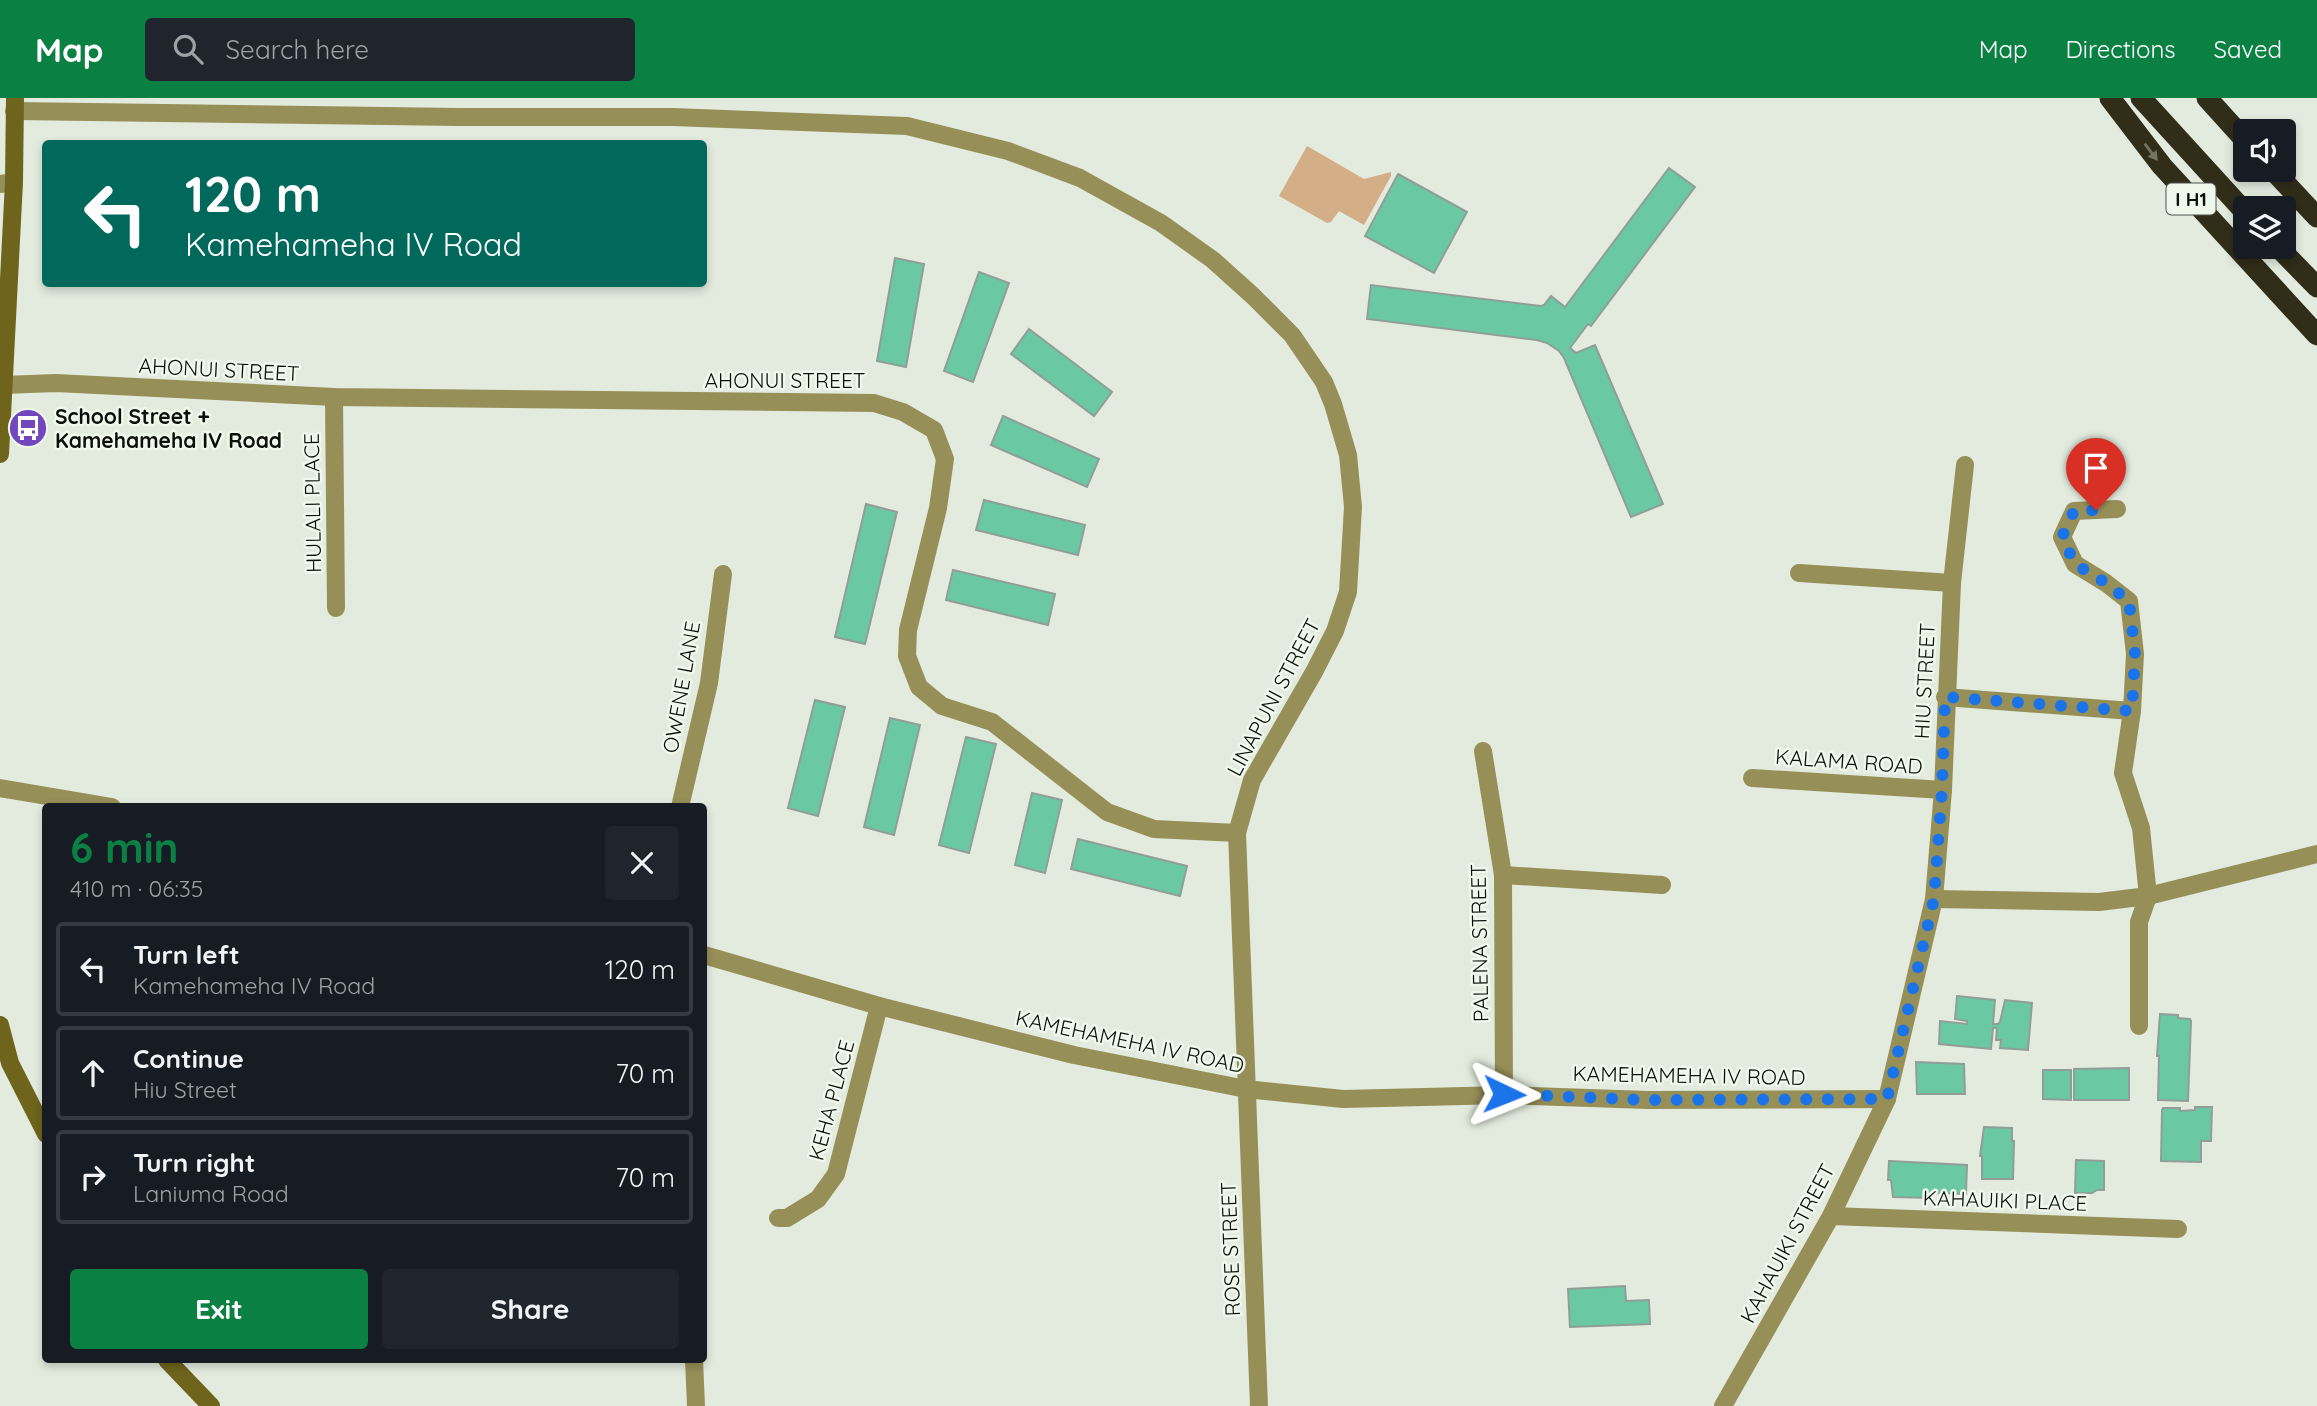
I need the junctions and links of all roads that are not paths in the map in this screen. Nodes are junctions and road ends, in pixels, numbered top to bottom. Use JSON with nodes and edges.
{"nodes":[{"id":1,"x":2110,"y":98,"type":"edge"},
{"id":2,"x":2141,"y":98,"type":"edge"},
{"id":3,"x":2207,"y":98,"type":"edge"},
{"id":4,"x":15,"y":105,"type":"edge"},
{"id":5,"x":2233,"y":127,"type":"edge"},
{"id":6,"x":2284,"y":182,"type":"edge"},
{"id":7,"x":7,"y":183,"type":"edge"},
{"id":8,"x":2233,"y":199,"type":"edge"},
{"id":9,"x":2317,"y":217,"type":"edge"},
{"id":10,"x":2290,"y":259,"type":"edge"},
{"id":11,"x":2317,"y":287,"type":"edge"},
{"id":12,"x":2278,"y":295,"type":"junction"},
{"id":13,"x":2317,"y":335,"type":"edge"},
{"id":14,"x":2317,"y":344,"type":"edge"},
{"id":15,"x":3,"y":384,"type":"junction"},
{"id":16,"x":334,"y":397,"type":"junction"},
{"id":17,"x":0,"y":454,"type":"edge"},
{"id":18,"x":1965,"y":466,"type":"dead end"},
{"id":19,"x":2117,"y":509,"type":"dead end"},
{"id":20,"x":1799,"y":573,"type":"dead end"},
{"id":21,"x":723,"y":574,"type":"dead end"},
{"id":22,"x":1952,"y":583,"type":"junction"},
{"id":23,"x":336,"y":608,"type":"dead end"},
{"id":24,"x":1945,"y":697,"type":"junction"},
{"id":25,"x":2132,"y":711,"type":"junction"},
{"id":26,"x":1483,"y":751,"type":"dead end"},
{"id":27,"x":1752,"y":778,"type":"dead end"},
{"id":28,"x":0,"y":788,"type":"edge"},
{"id":29,"x":1942,"y":790,"type":"junction"},
{"id":30,"x":89,"y":803,"type":"edge"},
{"id":31,"x":681,"y":803,"type":"edge"},
{"id":32,"x":1237,"y":833,"type":"junction"},
{"id":33,"x":2317,"y":855,"type":"edge"},
{"id":34,"x":1503,"y":875,"type":"junction"},
{"id":35,"x":1662,"y":885,"type":"dead end"},
{"id":36,"x":2148,"y":896,"type":"junction"},
{"id":37,"x":1934,"y":899,"type":"junction"},
{"id":38,"x":707,"y":956,"type":"edge"},
{"id":39,"x":879,"y":1006,"type":"junction"},
{"id":40,"x":0,"y":1025,"type":"edge"},
{"id":41,"x":2139,"y":1026,"type":"dead end"},
{"id":42,"x":1246,"y":1089,"type":"junction"},
{"id":43,"x":1504,"y":1094,"type":"junction"},
{"id":44,"x":1887,"y":1099,"type":"junction"},
{"id":45,"x":42,"y":1126,"type":"edge"},
{"id":46,"x":1831,"y":1216,"type":"junction"},
{"id":47,"x":778,"y":1219,"type":"dead end"},
{"id":48,"x":2178,"y":1229,"type":"dead end"},
{"id":49,"x":170,"y":1363,"type":"edge"},
{"id":50,"x":694,"y":1363,"type":"edge"},
{"id":51,"x":210,"y":1406,"type":"edge"},
{"id":52,"x":696,"y":1406,"type":"edge"},
{"id":53,"x":1259,"y":1406,"type":"edge"},
{"id":54,"x":1723,"y":1406,"type":"edge"}],
"edges":[{"from":1,"to":12,"type":"highway","number":"I H1","one_way":true},
{"from":2,"to":8,"type":"highway"},
{"from":3,"to":5,"type":"highway"},
{"from":4,"to":7,"type":"main road"},
{"from":4,"to":32,"type":"street","name":"LINAPUNI STREET"},
{"from":6,"to":9,"type":"highway"},
{"from":7,"to":15,"type":"main road"},
{"from":10,"to":11,"type":"highway"},
{"from":12,"to":13,"type":"highway","number":"I H1"},
{"from":12,"to":14,"type":"highway"},
{"from":15,"to":16,"type":"street","name":"AHONUI STREET"},
{"from":15,"to":17,"type":"main road"},
{"from":16,"to":23,"type":"street","name":"HULALI PLACE"},
{"from":16,"to":32,"type":"street","name":"AHONUI STREET"},
{"from":18,"to":22,"type":"street","name":"HIU STREET"},
{"from":19,"to":25,"type":"street"},
{"from":20,"to":22,"type":"street"},
{"from":21,"to":31,"type":"street","name":"OWENE LANE"},
{"from":22,"to":24,"type":"street","name":"HIU STREET"},
{"from":24,"to":25,"type":"street"},
{"from":24,"to":29,"type":"street","name":"HIU STREET"},
{"from":25,"to":36,"type":"street"},
{"from":26,"to":34,"type":"street","name":"PALENA STREET"},
{"from":27,"to":29,"type":"street","name":"KALAMA ROAD"},
{"from":28,"to":30,"type":"street"},
{"from":29,"to":37,"type":"street","name":"HIU STREET"},
{"from":32,"to":42,"type":"street","name":"LINAPUNI STREET"},
{"from":33,"to":36,"type":"street"},
{"from":34,"to":35,"type":"street"},
{"from":34,"to":43,"type":"street","name":"PALENA STREET"},
{"from":36,"to":37,"type":"street"},
{"from":36,"to":41,"type":"street"},
{"from":37,"to":44,"type":"street"},
{"from":38,"to":39,"type":"street","name":"KAMEHAMEHA IV ROAD"},
{"from":39,"to":42,"type":"street","name":"KAMEHAMEHA IV ROAD"},
{"from":39,"to":47,"type":"street","name":"KEHA PLACE"},
{"from":40,"to":45,"type":"main road"},
{"from":42,"to":43,"type":"street","name":"KAMEHAMEHA IV ROAD"},
{"from":42,"to":53,"type":"street","name":"ROSE STREET"},
{"from":43,"to":44,"type":"street","name":"KAMEHAMEHA IV ROAD"},
{"from":44,"to":46,"type":"street","name":"KAHAUIKI STREET"},
{"from":46,"to":48,"type":"street","name":"KAHAUIKI PLACE"},
{"from":46,"to":54,"type":"street","name":"KAHAUIKI STREET"},
{"from":49,"to":51,"type":"main road"},
{"from":50,"to":52,"type":"street"}]}
